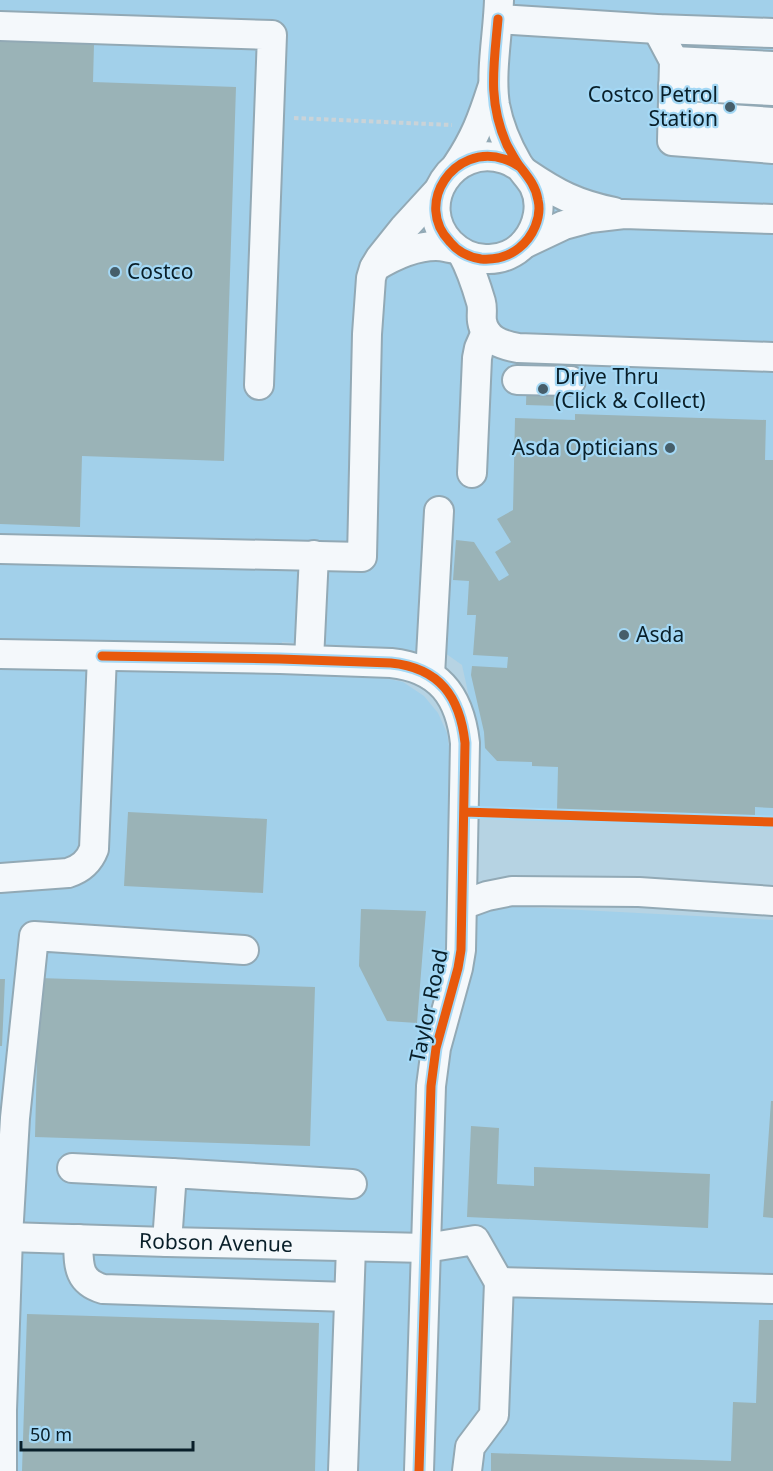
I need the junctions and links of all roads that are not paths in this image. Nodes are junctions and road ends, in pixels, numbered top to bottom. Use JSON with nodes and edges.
{"nodes":[{"id":1,"x":499,"y":10,"type":"edge"},
{"id":2,"x":0,"y":26,"type":"edge"},
{"id":3,"x":657,"y":29,"type":"junction"},
{"id":4,"x":773,"y":33,"type":"edge"},
{"id":5,"x":773,"y":66,"type":"edge"},
{"id":6,"x":674,"y":73,"type":"junction"},
{"id":7,"x":493,"y":84,"type":"junction"},
{"id":8,"x":773,"y":91,"type":"edge"},
{"id":9,"x":673,"y":115,"type":"junction"},
{"id":10,"x":773,"y":122,"type":"edge"},
{"id":11,"x":773,"y":149,"type":"edge"},
{"id":12,"x":457,"y":165,"type":"junction"},
{"id":13,"x":523,"y":170,"type":"junction"},
{"id":14,"x":437,"y":192,"type":"junction"},
{"id":15,"x":624,"y":214,"type":"junction"},
{"id":16,"x":771,"y":220,"type":"edge"},
{"id":17,"x":519,"y":248,"type":"junction"},
{"id":18,"x":459,"y":251,"type":"junction"},
{"id":19,"x":374,"y":268,"type":"junction"},
{"id":20,"x":484,"y":320,"type":"junction"},
{"id":21,"x":773,"y":357,"type":"edge"},
{"id":22,"x":259,"y":385,"type":"dead end"},
{"id":23,"x":517,"y":388,"type":"dead end"},
{"id":24,"x":571,"y":390,"type":"dead end"},
{"id":25,"x":472,"y":473,"type":"dead end"},
{"id":26,"x":439,"y":512,"type":"dead end"},
{"id":27,"x":0,"y":549,"type":"edge"},
{"id":28,"x":314,"y":555,"type":"junction"},
{"id":29,"x":0,"y":654,"type":"edge"},
{"id":30,"x":102,"y":656,"type":"junction"},
{"id":31,"x":309,"y":660,"type":"junction"},
{"id":32,"x":430,"y":675,"type":"junction"},
{"id":33,"x":0,"y":879,"type":"edge"},
{"id":34,"x":773,"y":901,"type":"edge"},
{"id":35,"x":462,"y":905,"type":"junction"},
{"id":36,"x":244,"y":950,"type":"dead end"},
{"id":37,"x":72,"y":1168,"type":"dead end"},
{"id":38,"x":172,"y":1173,"type":"junction"},
{"id":39,"x":352,"y":1184,"type":"dead end"},
{"id":40,"x":8,"y":1237,"type":"junction"},
{"id":41,"x":78,"y":1239,"type":"junction"},
{"id":42,"x":167,"y":1242,"type":"junction"},
{"id":43,"x":351,"y":1246,"type":"junction"},
{"id":44,"x":426,"y":1248,"type":"junction"},
{"id":45,"x":499,"y":1282,"type":"junction"},
{"id":46,"x":773,"y":1289,"type":"edge"},
{"id":47,"x":349,"y":1297,"type":"junction"},
{"id":48,"x":2,"y":1353,"type":"edge"},
{"id":49,"x":2,"y":1471,"type":"edge"},
{"id":50,"x":343,"y":1471,"type":"edge"},
{"id":51,"x":419,"y":1471,"type":"edge"},
{"id":52,"x":467,"y":1471,"type":"edge"}],
"edges":[{"from":1,"to":3,"type":"street"},
{"from":1,"to":7,"type":"street"},
{"from":2,"to":22,"type":"street"},
{"from":3,"to":4,"type":"street"},
{"from":3,"to":6,"type":"street"},
{"from":5,"to":6,"type":"street"},
{"from":6,"to":8,"type":"street"},
{"from":6,"to":9,"type":"street"},
{"from":7,"to":12,"type":"street"},
{"from":7,"to":13,"type":"street"},
{"from":9,"to":10,"type":"street"},
{"from":9,"to":11,"type":"street"},
{"from":12,"to":13,"type":"street"},
{"from":12,"to":14,"type":"street"},
{"from":13,"to":15,"type":"street"},
{"from":13,"to":17,"type":"street"},
{"from":14,"to":18,"type":"street"},
{"from":14,"to":19,"type":"street"},
{"from":15,"to":16,"type":"street"},
{"from":15,"to":17,"type":"street"},
{"from":17,"to":18,"type":"street"},
{"from":17,"to":20,"type":"street"},
{"from":18,"to":19,"type":"street"},
{"from":18,"to":20,"type":"street"},
{"from":19,"to":28,"type":"street"},
{"from":20,"to":21,"type":"street"},
{"from":20,"to":25,"type":"street"},
{"from":23,"to":24,"type":"street"},
{"from":26,"to":32,"type":"street"},
{"from":27,"to":28,"type":"street"},
{"from":28,"to":31,"type":"street"},
{"from":29,"to":30,"type":"street","name":"Taylor Road"},
{"from":30,"to":31,"type":"street","name":"Taylor Road"},
{"from":30,"to":33,"type":"street"},
{"from":31,"to":32,"type":"street","name":"Taylor Road"},
{"from":32,"to":35,"type":"street","name":"Taylor Road"},
{"from":34,"to":35,"type":"street"},
{"from":35,"to":44,"type":"street","name":"Taylor Road"},
{"from":36,"to":40,"type":"street"},
{"from":37,"to":38,"type":"street"},
{"from":38,"to":39,"type":"street"},
{"from":38,"to":42,"type":"street"},
{"from":40,"to":41,"type":"street","name":"Robson Avenue"},
{"from":40,"to":48,"type":"street"},
{"from":41,"to":42,"type":"street","name":"Robson Avenue"},
{"from":41,"to":47,"type":"street"},
{"from":42,"to":43,"type":"street","name":"Robson Avenue"},
{"from":43,"to":44,"type":"street","name":"Robson Avenue"},
{"from":43,"to":47,"type":"street"},
{"from":44,"to":45,"type":"street","name":"Robson Avenue"},
{"from":44,"to":51,"type":"street","name":"Taylor Road"},
{"from":45,"to":46,"type":"street"},
{"from":45,"to":52,"type":"street"},
{"from":47,"to":50,"type":"street"},
{"from":48,"to":49,"type":"street"}]}
